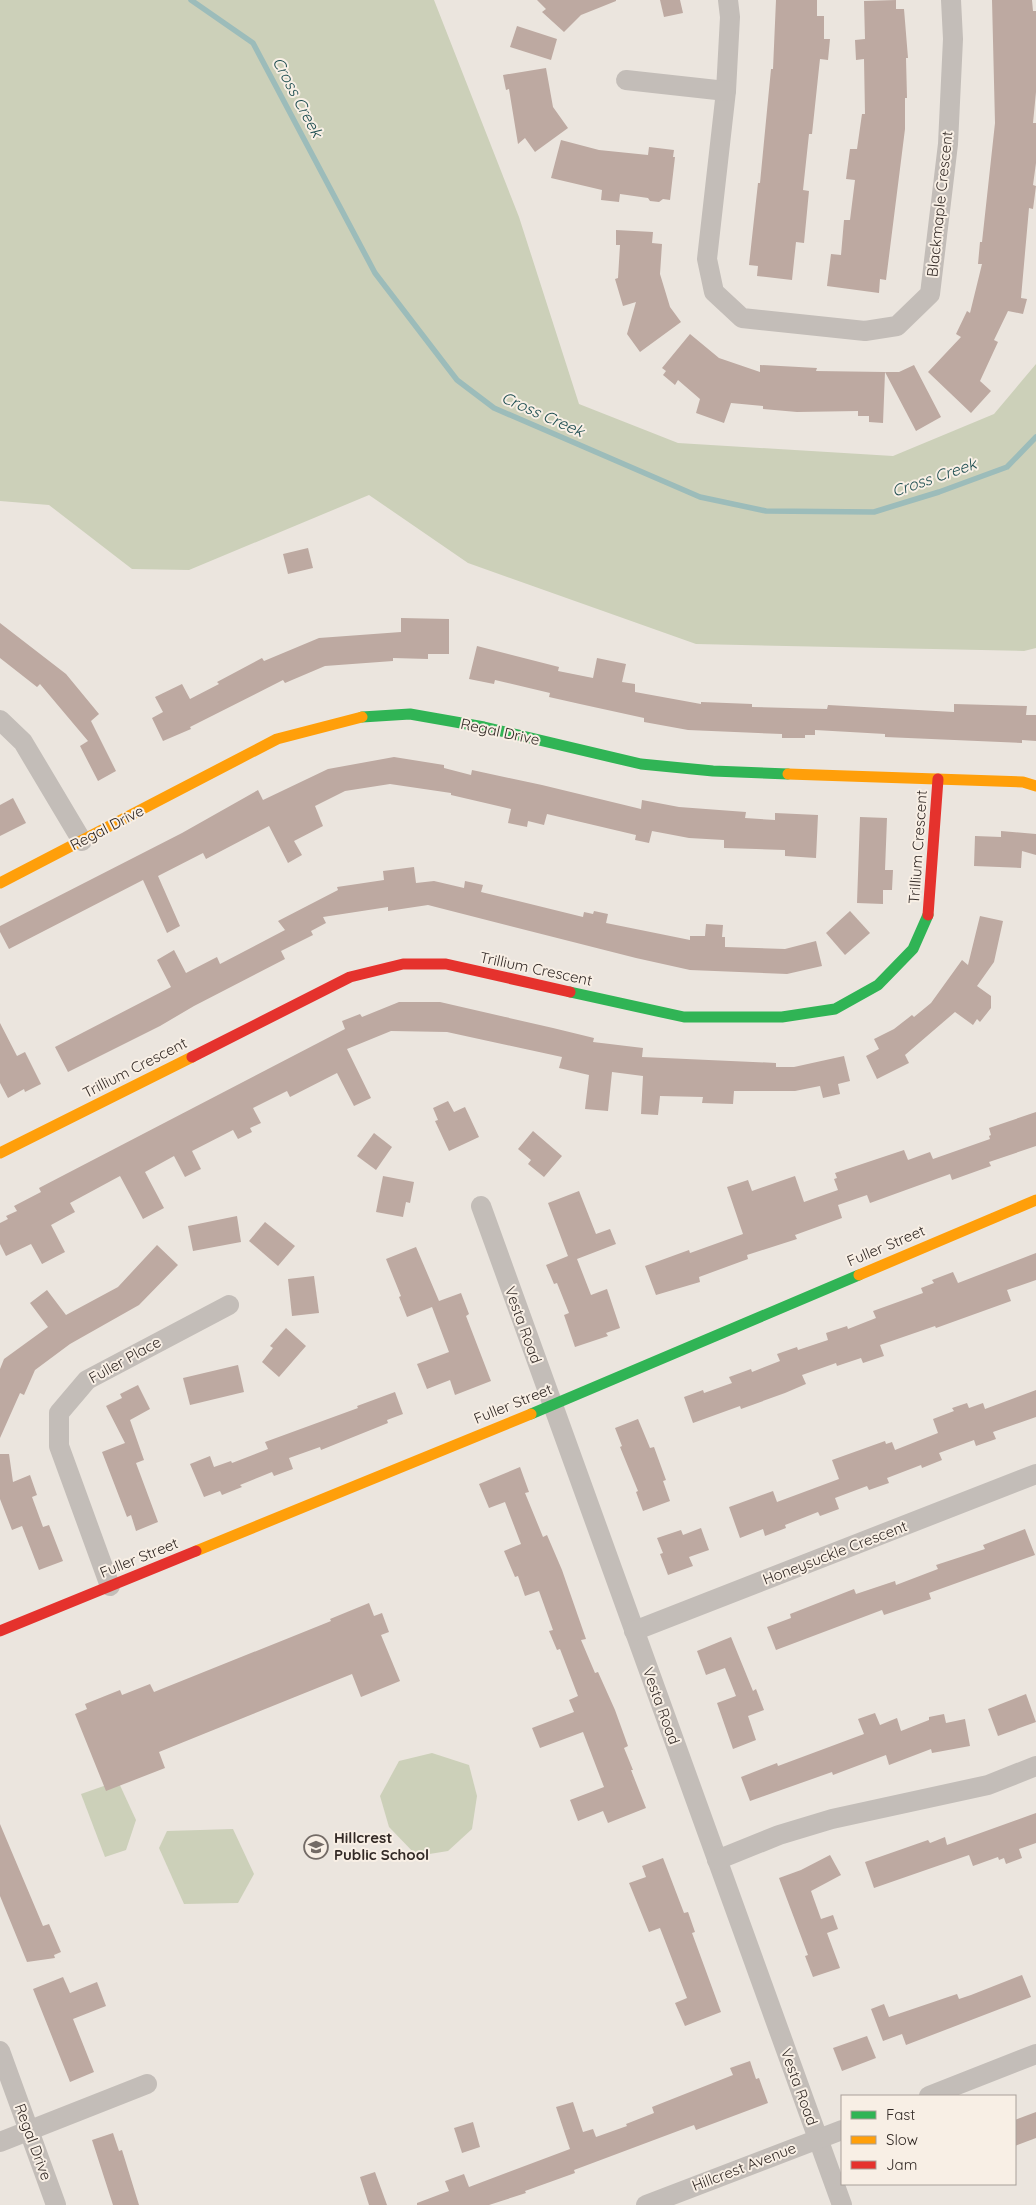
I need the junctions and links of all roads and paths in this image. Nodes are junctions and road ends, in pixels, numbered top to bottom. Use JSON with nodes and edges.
{"nodes":[{"id":1,"x":728,"y":0,"type":"edge"},
{"id":2,"x":951,"y":0,"type":"edge"},
{"id":3,"x":626,"y":80,"type":"dead end"},
{"id":4,"x":726,"y":91,"type":"junction"},
{"id":5,"x":0,"y":720,"type":"edge"},
{"id":6,"x":938,"y":780,"type":"junction"},
{"id":7,"x":1036,"y":786,"type":"edge"},
{"id":8,"x":82,"y":841,"type":"junction"},
{"id":9,"x":0,"y":883,"type":"edge"},
{"id":10,"x":0,"y":1153,"type":"edge"},
{"id":11,"x":1036,"y":1200,"type":"edge"},
{"id":12,"x":481,"y":1206,"type":"dead end"},
{"id":13,"x":229,"y":1305,"type":"dead end"},
{"id":14,"x":552,"y":1405,"type":"junction"},
{"id":15,"x":1036,"y":1474,"type":"edge"},
{"id":16,"x":110,"y":1586,"type":"junction"},
{"id":17,"x":634,"y":1631,"type":"junction"},
{"id":18,"x":0,"y":1632,"type":"edge"},
{"id":19,"x":1036,"y":1766,"type":"edge"},
{"id":20,"x":717,"y":1860,"type":"junction"},
{"id":21,"x":0,"y":2050,"type":"edge"},
{"id":22,"x":1036,"y":2054,"type":"edge"},
{"id":23,"x":147,"y":2084,"type":"dead end"},
{"id":24,"x":932,"y":2095,"type":"edge"},
{"id":25,"x":29,"y":2130,"type":"junction"},
{"id":26,"x":841,"y":2130,"type":"edge"},
{"id":27,"x":817,"y":2138,"type":"junction"},
{"id":28,"x":0,"y":2142,"type":"edge"},
{"id":29,"x":56,"y":2205,"type":"edge"},
{"id":30,"x":646,"y":2205,"type":"edge"},
{"id":31,"x":842,"y":2205,"type":"edge"}],
"edges":[{"from":1,"to":4,"type":"street","name":"Blackmaple Crescent"},
{"from":2,"to":4,"type":"street","name":"Blackmaple Crescent"},
{"from":3,"to":4,"type":"street"},
{"from":5,"to":8,"type":"street"},
{"from":6,"to":7,"type":"street","name":"Regal Drive"},
{"from":6,"to":8,"type":"street","name":"Regal Drive"},
{"from":6,"to":10,"type":"street","name":"Trillium Crescent"},
{"from":8,"to":9,"type":"street","name":"Regal Drive"},
{"from":11,"to":14,"type":"street","name":"Fuller Street"},
{"from":12,"to":14,"type":"street","name":"Vesta Road"},
{"from":13,"to":16,"type":"street","name":"Fuller Place"},
{"from":14,"to":16,"type":"street","name":"Fuller Street"},
{"from":14,"to":17,"type":"street","name":"Vesta Road"},
{"from":15,"to":17,"type":"street","name":"Honeysuckle Crescent"},
{"from":16,"to":18,"type":"street","name":"Fuller Street"},
{"from":17,"to":20,"type":"street","name":"Vesta Road"},
{"from":19,"to":20,"type":"street"},
{"from":20,"to":27,"type":"street","name":"Vesta Road"},
{"from":21,"to":25,"type":"street","name":"Regal Drive"},
{"from":22,"to":24,"type":"street"},
{"from":23,"to":25,"type":"street"},
{"from":25,"to":28,"type":"street"},
{"from":25,"to":29,"type":"street","name":"Regal Drive"},
{"from":26,"to":27,"type":"street","name":"Hillcrest Avenue"},
{"from":27,"to":30,"type":"street","name":"Hillcrest Avenue"},
{"from":27,"to":31,"type":"street","name":"Vesta Road"}]}
